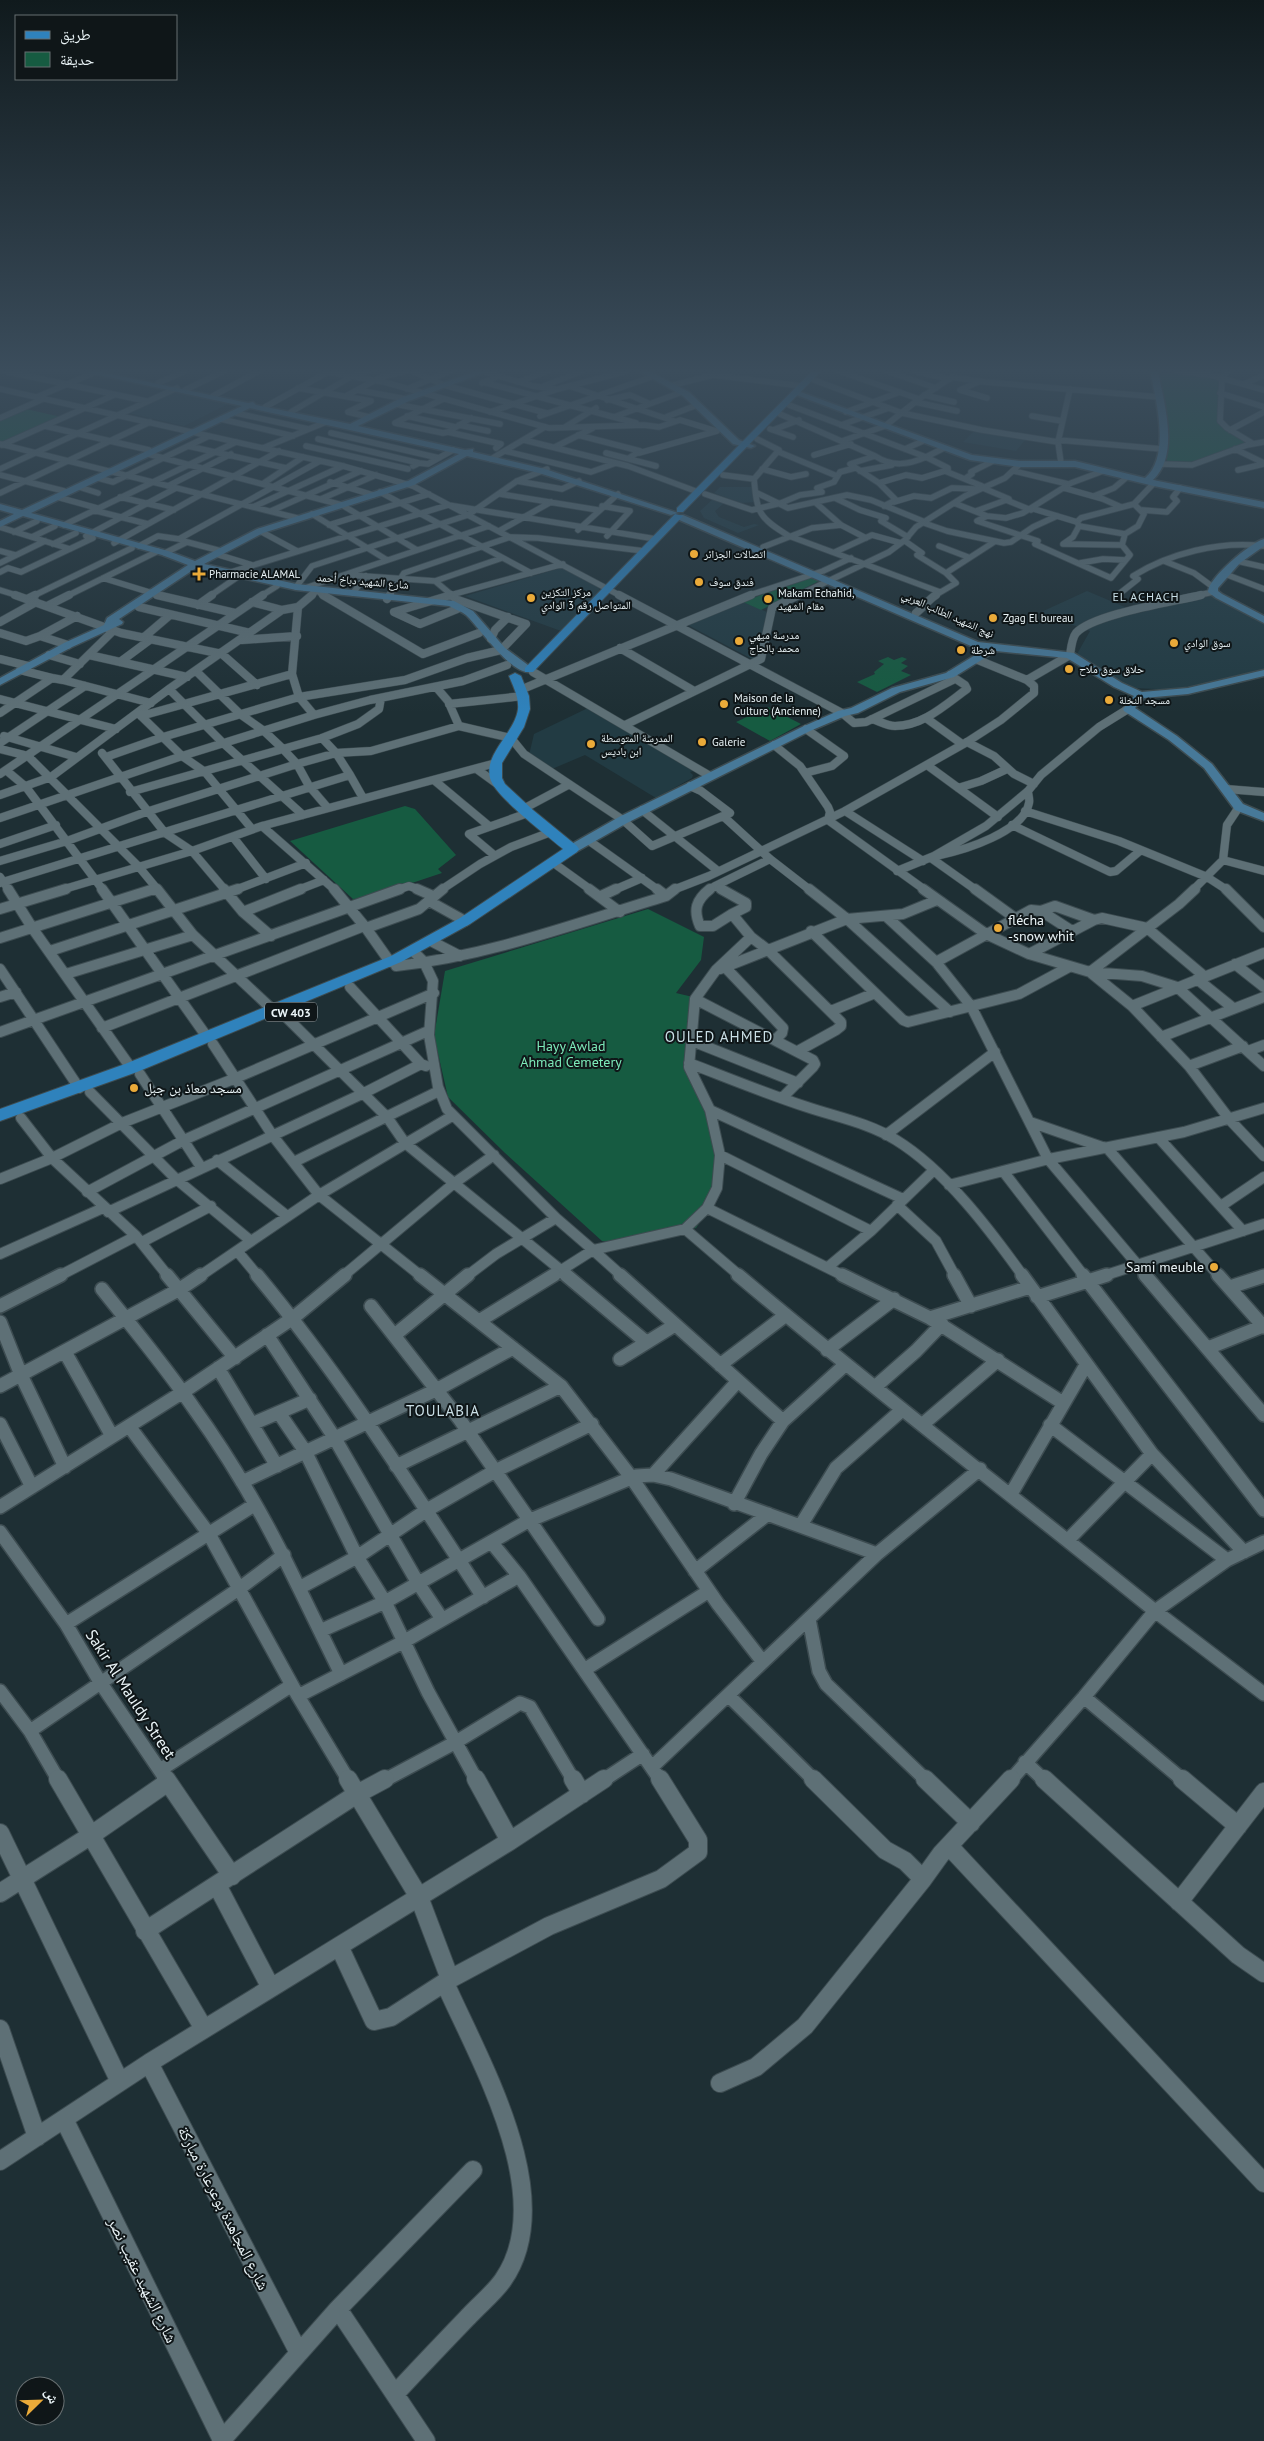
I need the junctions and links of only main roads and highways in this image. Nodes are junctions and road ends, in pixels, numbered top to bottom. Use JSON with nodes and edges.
{"nodes":[{"id":1,"x":710,"y":485,"type":"edge"},
{"id":2,"x":711,"y":485,"type":"edge"},
{"id":3,"x":702,"y":493,"type":"junction"},
{"id":4,"x":994,"y":648,"type":"road end"},
{"id":5,"x":530,"y":673,"type":"junction"},
{"id":6,"x":521,"y":693,"type":"junction"},
{"id":7,"x":1264,"y":816,"type":"edge"},
{"id":8,"x":562,"y":857,"type":"junction"},
{"id":9,"x":433,"y":943,"type":"junction"},
{"id":10,"x":393,"y":964,"type":"junction"},
{"id":11,"x":279,"y":1013,"type":"junction"},
{"id":12,"x":85,"y":1090,"type":"junction"},
{"id":13,"x":0,"y":1115,"type":"edge"},
{"id":14,"x":0,"y":1125,"type":"edge"}],
"edges":[{"from":1,"to":3,"type":"main road"},
{"from":2,"to":3,"type":"main road"},
{"from":3,"to":5,"type":"main road"},
{"from":4,"to":7,"type":"main road"},
{"from":5,"to":6,"type":"main road"},
{"from":5,"to":6,"type":"main road"},
{"from":6,"to":8,"type":"main road"},
{"from":8,"to":9,"type":"main road","number":"CW 403"},
{"from":8,"to":9,"type":"main road","number":"CW 403"},
{"from":9,"to":10,"type":"main road","number":"CW 403"},
{"from":10,"to":11,"type":"main road","number":"CW 403"},
{"from":10,"to":11,"type":"main road","number":"CW 403"},
{"from":11,"to":12,"type":"main road","number":"CW 403"},
{"from":12,"to":13,"type":"main road","number":"CW 403"},
{"from":12,"to":14,"type":"main road","number":"CW 403"}]}
